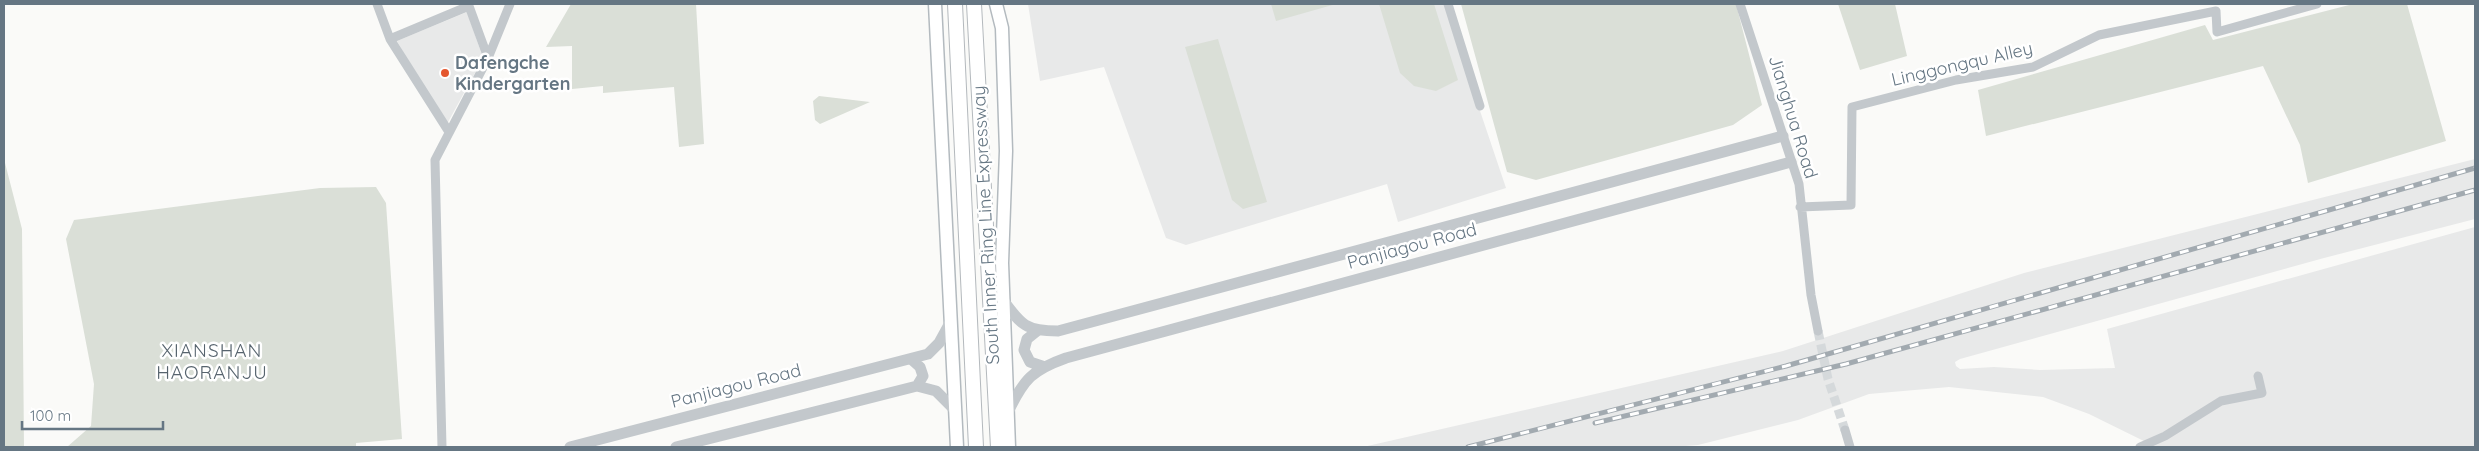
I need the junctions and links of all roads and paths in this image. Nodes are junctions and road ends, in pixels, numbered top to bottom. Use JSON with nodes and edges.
{"nodes":[{"id":1,"x":377,"y":4,"type":"edge"},
{"id":2,"x":510,"y":4,"type":"edge"},
{"id":3,"x":935,"y":4,"type":"edge"},
{"id":4,"x":955,"y":4,"type":"edge"},
{"id":5,"x":974,"y":4,"type":"edge"},
{"id":6,"x":996,"y":4,"type":"edge"},
{"id":7,"x":1448,"y":4,"type":"edge"},
{"id":8,"x":1740,"y":4,"type":"edge"},
{"id":9,"x":2317,"y":4,"type":"edge"},
{"id":10,"x":390,"y":39,"type":"junction"},
{"id":11,"x":488,"y":58,"type":"junction"},
{"id":12,"x":1480,"y":106,"type":"dead end"},
{"id":13,"x":449,"y":132,"type":"junction"},
{"id":14,"x":1783,"y":136,"type":"junction"},
{"id":15,"x":1791,"y":162,"type":"junction"},
{"id":16,"x":1800,"y":207,"type":"junction"},
{"id":17,"x":967,"y":258,"type":"junction"},
{"id":18,"x":947,"y":260,"type":"junction"},
{"id":19,"x":1004,"y":300,"type":"junction"},
{"id":20,"x":950,"y":322,"type":"junction"},
{"id":21,"x":1037,"y":331,"type":"junction"},
{"id":22,"x":1818,"y":331,"type":"tunnel mouth"},
{"id":23,"x":911,"y":359,"type":"junction"},
{"id":24,"x":1042,"y":366,"type":"junction"},
{"id":25,"x":2258,"y":376,"type":"dead end"},
{"id":26,"x":917,"y":386,"type":"junction"},
{"id":27,"x":955,"y":410,"type":"junction"},
{"id":28,"x":1008,"y":412,"type":"junction"},
{"id":29,"x":1845,"y":430,"type":"tunnel mouth"},
{"id":30,"x":442,"y":447,"type":"edge"},
{"id":31,"x":570,"y":447,"type":"edge"},
{"id":32,"x":676,"y":447,"type":"edge"},
{"id":33,"x":957,"y":447,"type":"edge"},
{"id":34,"x":976,"y":447,"type":"edge"},
{"id":35,"x":998,"y":447,"type":"edge"},
{"id":36,"x":1009,"y":447,"type":"edge"},
{"id":37,"x":1850,"y":447,"type":"edge"},
{"id":38,"x":2140,"y":447,"type":"edge"}],
"edges":[{"from":1,"to":10,"type":"street"},
{"from":2,"to":11,"type":"street"},
{"from":3,"to":18,"type":"main road"},
{"from":4,"to":17,"type":"highway","name":"South Inner Ring Line Expressway"},
{"from":5,"to":35,"type":"highway","name":"South Inner Ring Line Expressway"},
{"from":6,"to":19,"type":"main road"},
{"from":7,"to":12,"type":"street"},
{"from":8,"to":14,"type":"street","name":"Jianghua Road"},
{"from":9,"to":16,"type":"street","name":"Linggongqu Alley"},
{"from":10,"to":11,"type":"street"},
{"from":10,"to":13,"type":"street"},
{"from":11,"to":13,"type":"street"},
{"from":13,"to":30,"type":"street"},
{"from":14,"to":15,"type":"street","name":"Jianghua Road"},
{"from":14,"to":21,"type":"street","name":"Panjiagou Road"},
{"from":15,"to":16,"type":"street","name":"Jianghua Road"},
{"from":15,"to":24,"type":"street","name":"Panjiagou Road"},
{"from":16,"to":22,"type":"street","name":"Jianghua Road"},
{"from":17,"to":18,"type":"main road"},
{"from":17,"to":34,"type":"highway","name":"South Inner Ring Line Expressway"},
{"from":18,"to":20,"type":"main road"},
{"from":19,"to":21,"type":"street"},
{"from":19,"to":28,"type":"main road"},
{"from":20,"to":23,"type":"street","name":"Panjiagou Road"},
{"from":20,"to":27,"type":"main road"},
{"from":21,"to":24,"type":"street"},
{"from":23,"to":26,"type":"street"},
{"from":23,"to":31,"type":"street","name":"Panjiagou Road"},
{"from":24,"to":28,"type":"street","name":"Panjiagou Road"},
{"from":25,"to":38,"type":"street"},
{"from":26,"to":27,"type":"street"},
{"from":26,"to":32,"type":"street"},
{"from":27,"to":33,"type":"main road"},
{"from":28,"to":36,"type":"main road"},
{"from":29,"to":37,"type":"street"}]}
